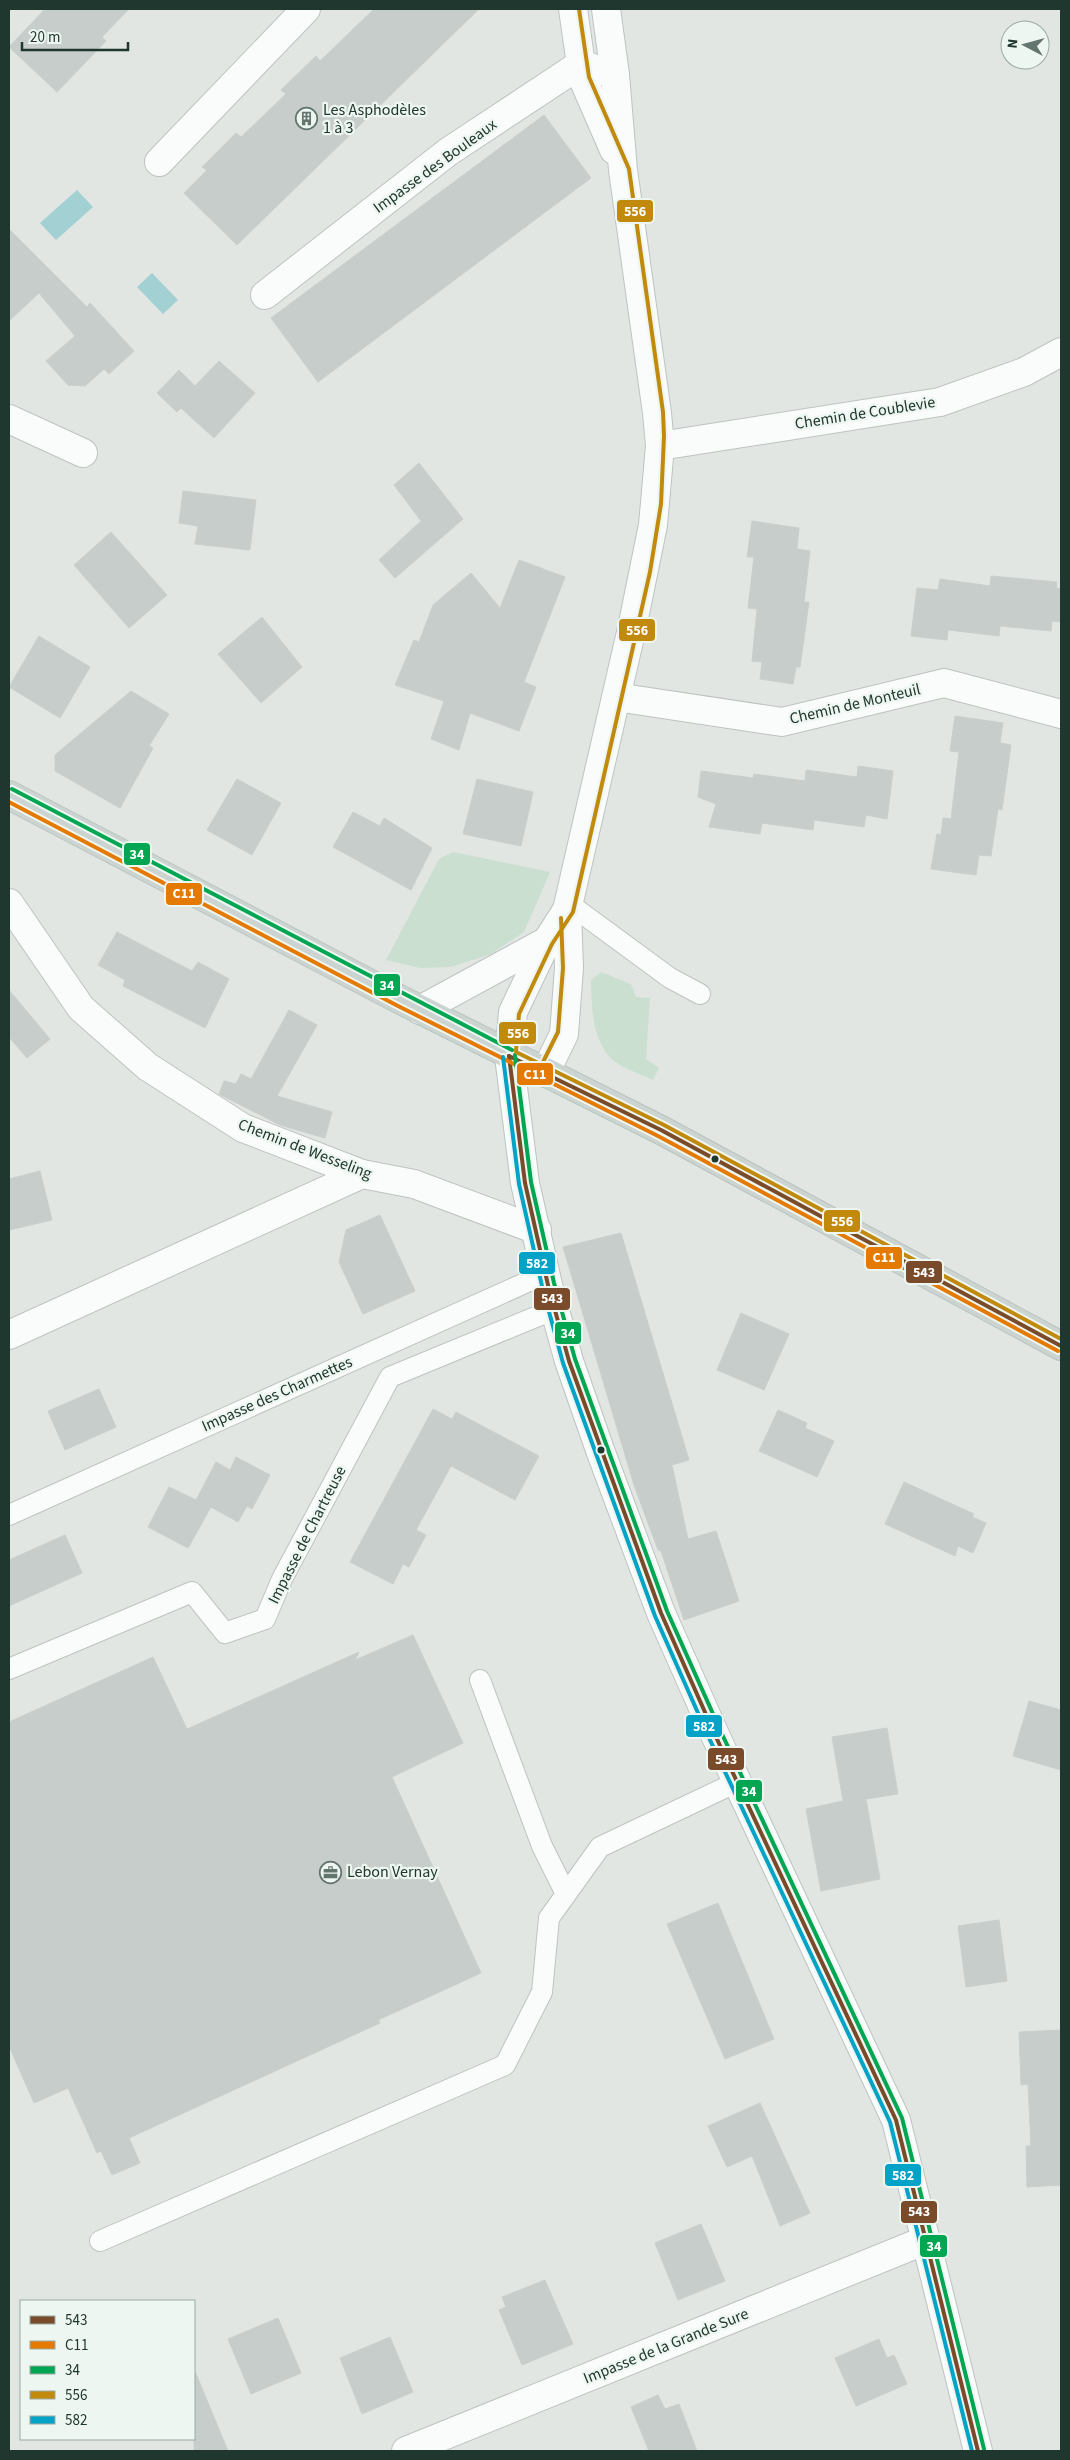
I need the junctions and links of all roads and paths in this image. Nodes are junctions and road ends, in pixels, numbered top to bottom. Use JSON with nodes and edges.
{"nodes":[{"id":1,"x":306,"y":9,"type":"edge"},
{"id":2,"x":574,"y":9,"type":"edge"},
{"id":3,"x":606,"y":9,"type":"edge"},
{"id":4,"x":581,"y":64,"type":"junction"},
{"id":5,"x":615,"y":75,"type":"junction"},
{"id":6,"x":159,"y":162,"type":"dead end"},
{"id":7,"x":623,"y":170,"type":"junction"},
{"id":8,"x":265,"y":295,"type":"dead end"},
{"id":9,"x":1061,"y":352,"type":"edge"},
{"id":10,"x":9,"y":419,"type":"edge"},
{"id":11,"x":660,"y":446,"type":"junction"},
{"id":12,"x":83,"y":453,"type":"dead end"},
{"id":13,"x":616,"y":697,"type":"junction"},
{"id":14,"x":1061,"y":714,"type":"edge"},
{"id":15,"x":9,"y":795,"type":"edge"},
{"id":16,"x":9,"y":903,"type":"edge"},
{"id":17,"x":567,"y":906,"type":"junction"},
{"id":18,"x":547,"y":941,"type":"junction"},
{"id":19,"x":700,"y":994,"type":"dead end"},
{"id":20,"x":420,"y":1010,"type":"junction"},
{"id":21,"x":509,"y":1056,"type":"junction"},
{"id":22,"x":545,"y":1073,"type":"junction"},
{"id":23,"x":362,"y":1174,"type":"junction"},
{"id":24,"x":536,"y":1230,"type":"junction"},
{"id":25,"x":546,"y":1274,"type":"junction"},
{"id":26,"x":555,"y":1309,"type":"junction"},
{"id":27,"x":9,"y":1335,"type":"edge"},
{"id":28,"x":1061,"y":1346,"type":"edge"},
{"id":29,"x":9,"y":1515,"type":"edge"},
{"id":30,"x":9,"y":1669,"type":"edge"},
{"id":31,"x":480,"y":1680,"type":"dead end"},
{"id":32,"x":737,"y":1782,"type":"junction"},
{"id":33,"x":566,"y":1894,"type":"junction"},
{"id":34,"x":926,"y":2240,"type":"junction"},
{"id":35,"x":100,"y":2241,"type":"dead end"},
{"id":36,"x":406,"y":2451,"type":"edge"},
{"id":37,"x":978,"y":2451,"type":"edge"}],
"edges":[{"from":1,"to":6,"type":"street"},
{"from":2,"to":4,"type":"street"},
{"from":3,"to":5,"type":"street"},
{"from":4,"to":5,"type":"street"},
{"from":4,"to":7,"type":"street"},
{"from":4,"to":8,"type":"street","name":"Impasse des Bouleaux"},
{"from":5,"to":7,"type":"street"},
{"from":7,"to":11,"type":"street"},
{"from":9,"to":11,"type":"street","name":"Chemin de Coublevie"},
{"from":10,"to":12,"type":"street"},
{"from":11,"to":13,"type":"street"},
{"from":13,"to":14,"type":"street","name":"Chemin de Monteuil"},
{"from":13,"to":17,"type":"street"},
{"from":15,"to":20,"type":"main road"},
{"from":16,"to":23,"type":"street","name":"Chemin de Wesseling"},
{"from":17,"to":18,"type":"street"},
{"from":17,"to":19,"type":"lane"},
{"from":17,"to":22,"type":"street"},
{"from":18,"to":20,"type":"street"},
{"from":18,"to":21,"type":"street"},
{"from":20,"to":21,"type":"main road"},
{"from":21,"to":22,"type":"main road"},
{"from":21,"to":24,"type":"street"},
{"from":22,"to":28,"type":"main road"},
{"from":23,"to":24,"type":"street","name":"Chemin de Wesseling"},
{"from":23,"to":27,"type":"street"},
{"from":24,"to":25,"type":"street"},
{"from":25,"to":26,"type":"street"},
{"from":25,"to":29,"type":"lane","name":"Impasse des Charmettes"},
{"from":26,"to":30,"type":"lane","name":"Impasse de Chartreuse"},
{"from":26,"to":32,"type":"street"},
{"from":31,"to":33,"type":"lane"},
{"from":32,"to":33,"type":"lane"},
{"from":32,"to":34,"type":"street"},
{"from":33,"to":35,"type":"lane"},
{"from":34,"to":36,"type":"street","name":"Impasse de la Grande Sure"},
{"from":34,"to":37,"type":"street"}]}
